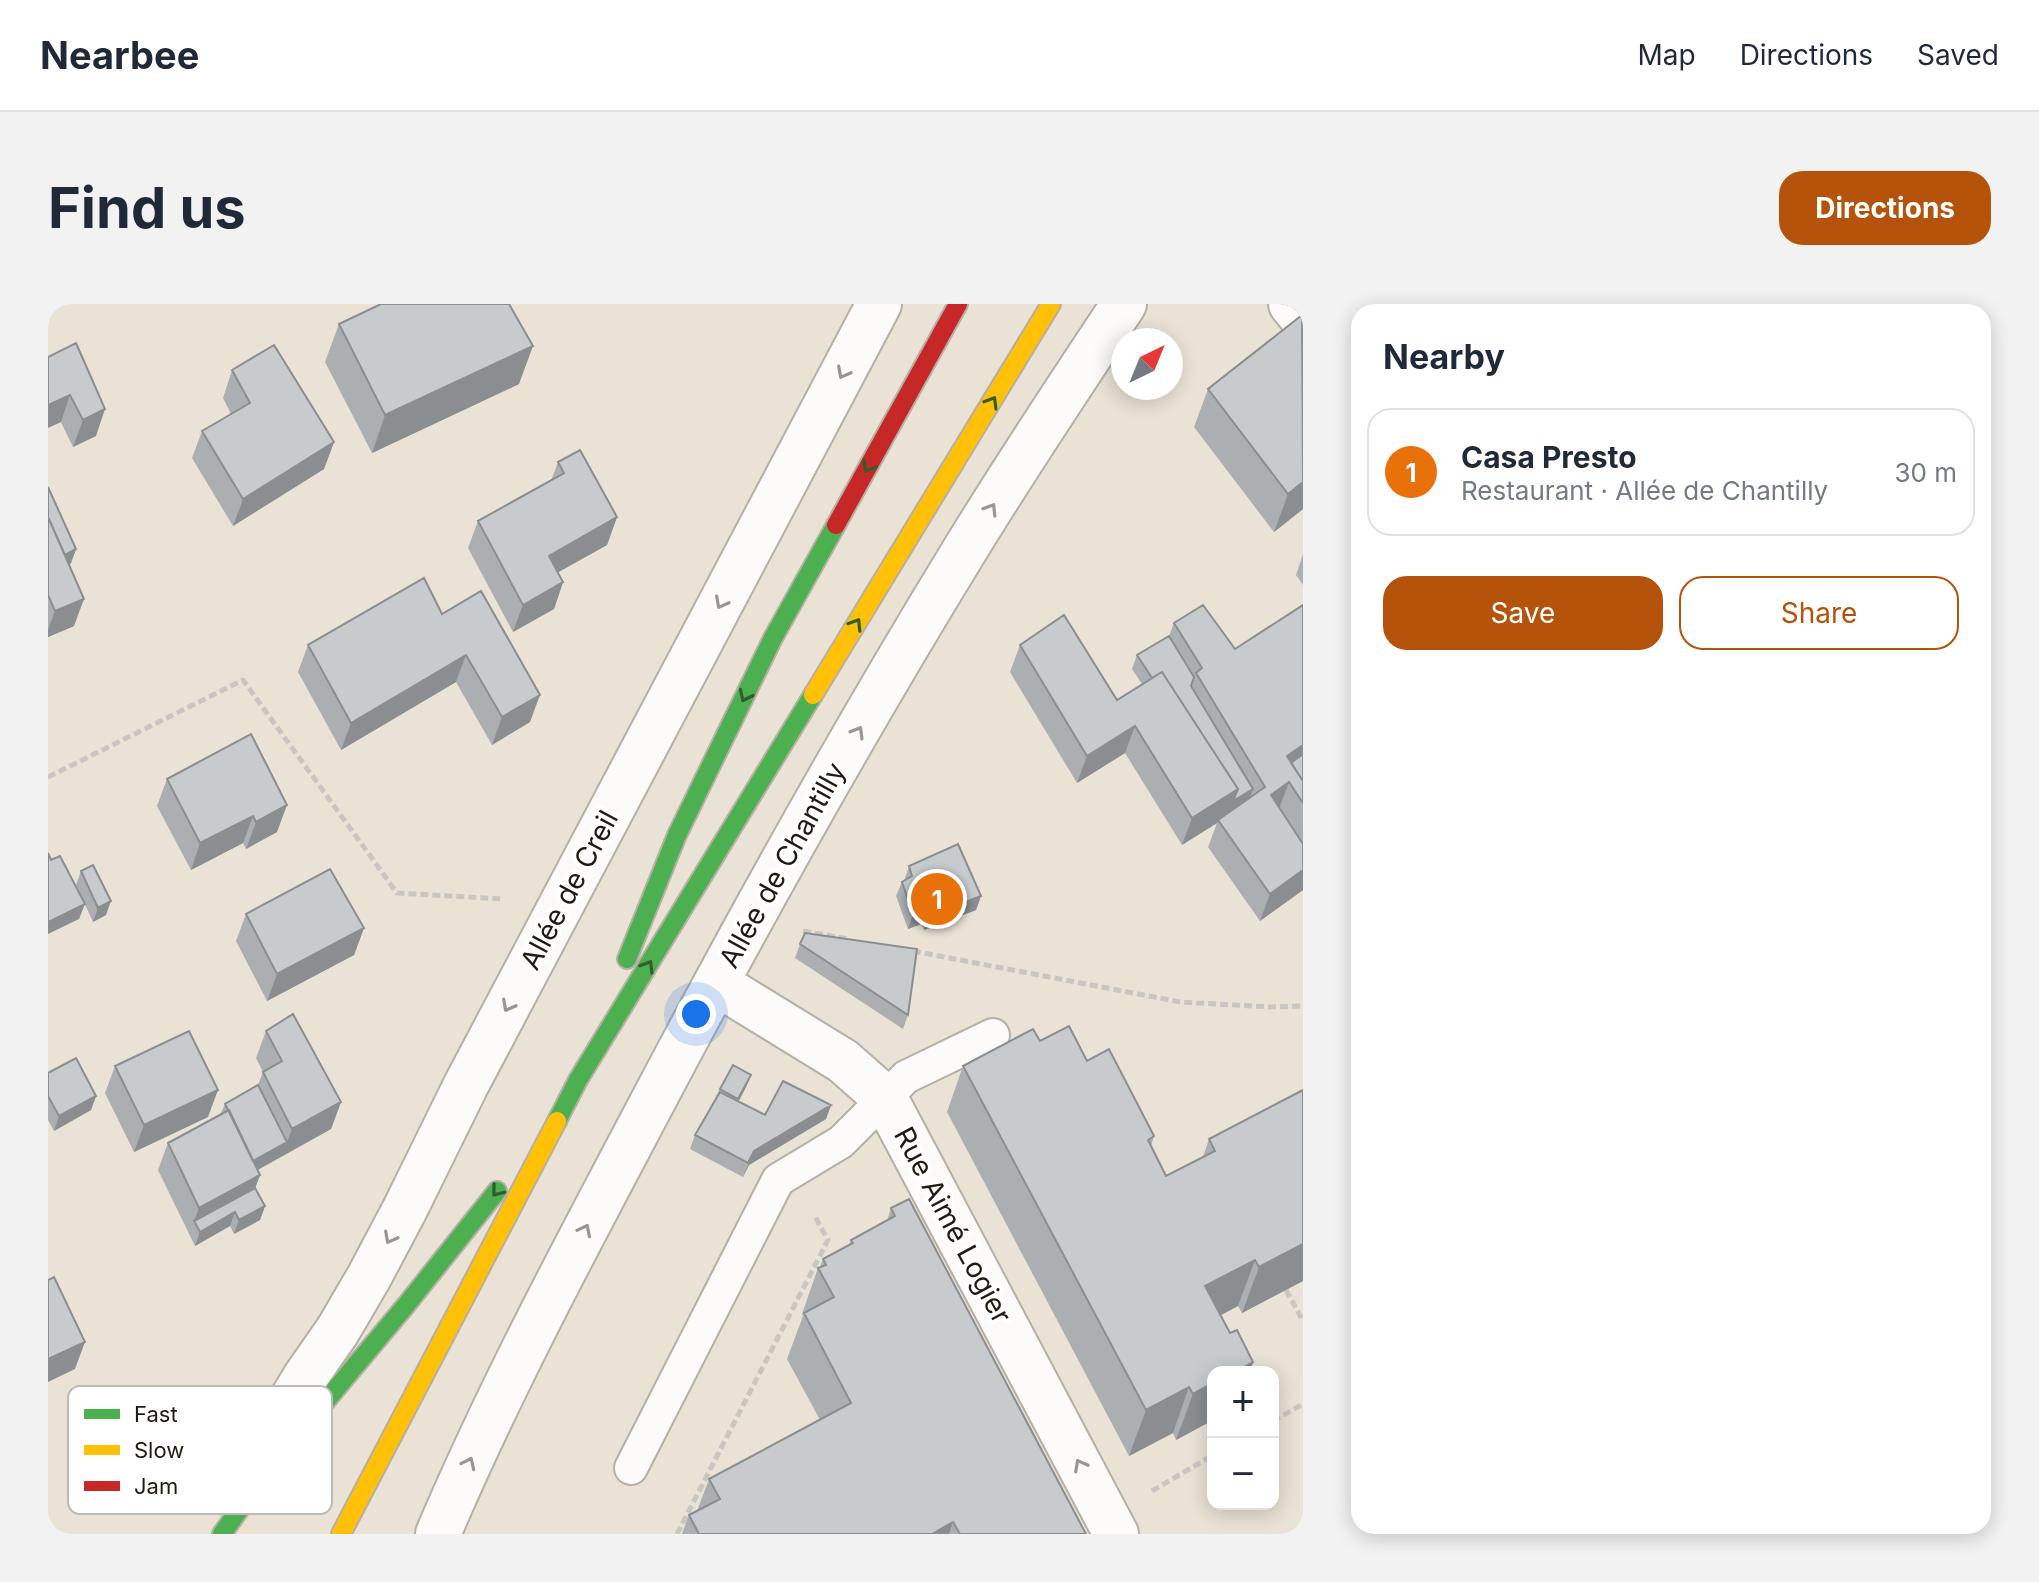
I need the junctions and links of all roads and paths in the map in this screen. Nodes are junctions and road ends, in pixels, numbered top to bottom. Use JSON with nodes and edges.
{"nodes":[{"id":1,"x":879,"y":304,"type":"edge"},
{"id":2,"x":958,"y":304,"type":"edge"},
{"id":3,"x":1051,"y":304,"type":"edge"},
{"id":4,"x":1124,"y":304,"type":"edge"},
{"id":5,"x":1291,"y":304,"type":"edge"},
{"id":6,"x":1303,"y":319,"type":"edge"},
{"id":7,"x":48,"y":777,"type":"edge"},
{"id":8,"x":563,"y":903,"type":"junction"},
{"id":9,"x":750,"y":921,"type":"junction"},
{"id":10,"x":858,"y":941,"type":"edge"},
{"id":11,"x":904,"y":950,"type":"edge"},
{"id":12,"x":716,"y":983,"type":"junction"},
{"id":13,"x":1303,"y":1006,"type":"edge"},
{"id":14,"x":993,"y":1035,"type":"dead end"},
{"id":15,"x":578,"y":1080,"type":"junction"},
{"id":16,"x":885,"y":1098,"type":"junction"},
{"id":17,"x":564,"y":1108,"type":"junction"},
{"id":18,"x":791,"y":1172,"type":"junction"},
{"id":19,"x":1286,"y":1290,"type":"edge"},
{"id":20,"x":1303,"y":1321,"type":"edge"},
{"id":21,"x":300,"y":1386,"type":"edge"},
{"id":22,"x":332,"y":1394,"type":"edge"},
{"id":23,"x":1303,"y":1404,"type":"edge"},
{"id":24,"x":1279,"y":1418,"type":"edge"},
{"id":25,"x":1207,"y":1458,"type":"edge"},
{"id":26,"x":631,"y":1468,"type":"dead end"},
{"id":27,"x":1148,"y":1502,"type":"dead end"},
{"id":28,"x":236,"y":1514,"type":"edge"},
{"id":29,"x":222,"y":1534,"type":"edge"},
{"id":30,"x":341,"y":1534,"type":"edge"},
{"id":31,"x":438,"y":1534,"type":"edge"},
{"id":32,"x":677,"y":1534,"type":"edge"},
{"id":33,"x":1116,"y":1534,"type":"edge"}],
"edges":[{"from":1,"to":8,"type":"street","name":"Allée de Creil","one_way":true},
{"from":2,"to":15,"type":"main road","one_way":true},
{"from":15,"to":3,"type":"main road","one_way":true},
{"from":9,"to":4,"type":"street","name":"Allée de Chantilly","one_way":true},
{"from":5,"to":6,"type":"street"},
{"from":7,"to":8,"type":"path"},
{"from":8,"to":21,"type":"street","name":"Allée de Creil","one_way":true},
{"from":9,"to":10,"type":"path"},
{"from":9,"to":12,"type":"street","name":"Allée de Chantilly"},
{"from":11,"to":13,"type":"path"},
{"from":12,"to":16,"type":"street","name":"Rue Aimé Logier"},
{"from":31,"to":12,"type":"street","name":"Allée de Chantilly","one_way":true},
{"from":14,"to":16,"type":"lane"},
{"from":15,"to":17,"type":"main road"},
{"from":16,"to":18,"type":"lane"},
{"from":33,"to":16,"type":"street","name":"Rue Aimé Logier","one_way":true},
{"from":17,"to":22,"type":"main road","one_way":true},
{"from":17,"to":30,"type":"main road"},
{"from":18,"to":26,"type":"lane"},
{"from":18,"to":32,"type":"path"},
{"from":19,"to":20,"type":"path"},
{"from":23,"to":24,"type":"path"},
{"from":25,"to":27,"type":"path"},
{"from":28,"to":29,"type":"main road"}]}
